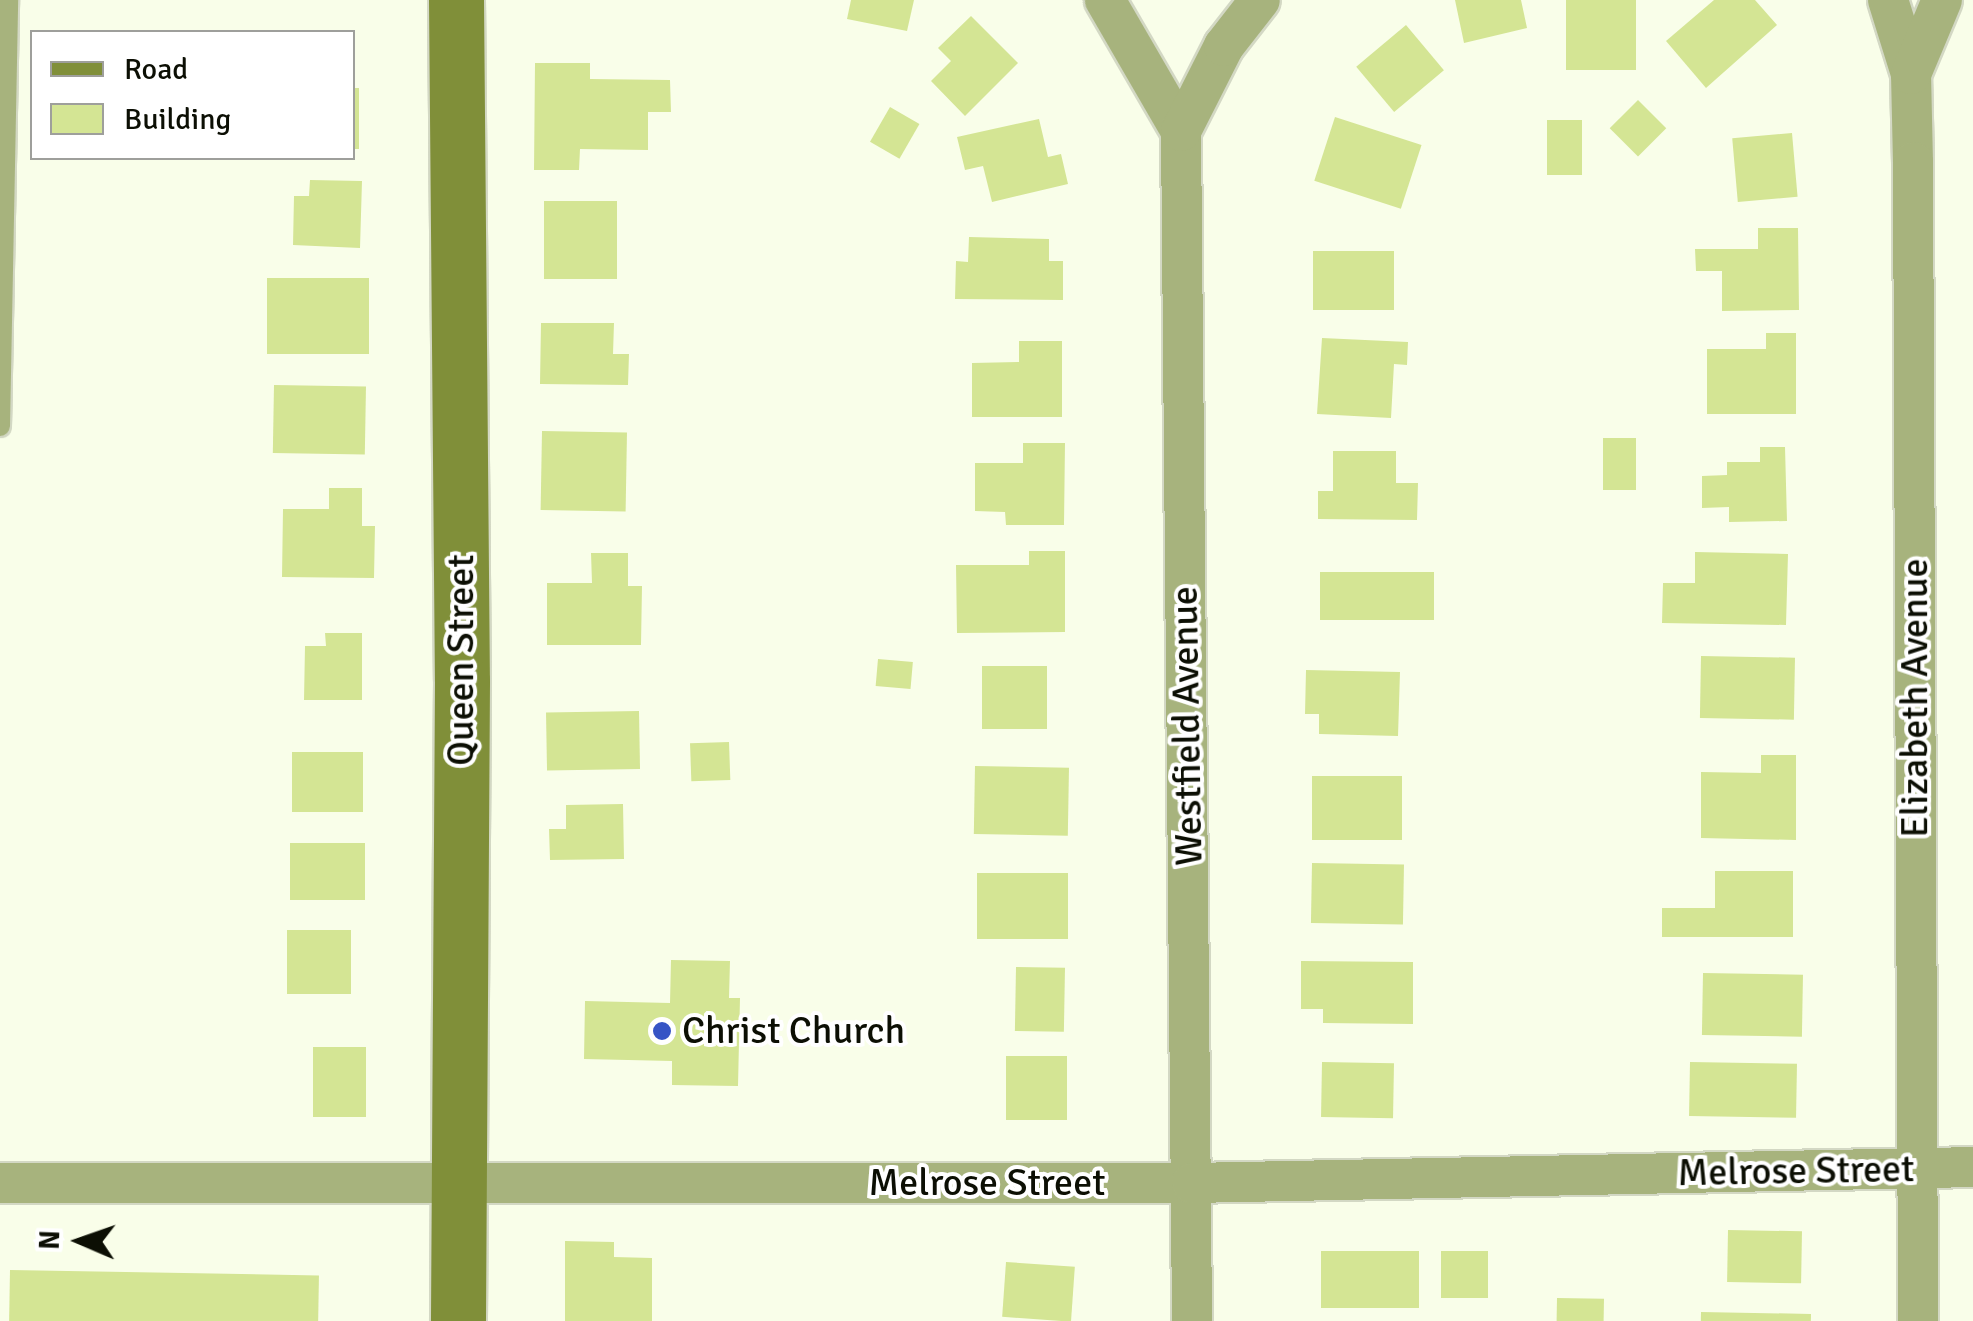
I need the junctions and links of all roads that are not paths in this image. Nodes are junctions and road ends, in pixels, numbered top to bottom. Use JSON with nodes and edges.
{"nodes":[{"id":1,"x":8,"y":0,"type":"edge"},
{"id":2,"x":456,"y":0,"type":"edge"},
{"id":3,"x":1105,"y":0,"type":"edge"},
{"id":4,"x":1260,"y":0,"type":"edge"},
{"id":5,"x":1888,"y":0,"type":"edge"},
{"id":6,"x":1942,"y":0,"type":"edge"},
{"id":7,"x":1911,"y":74,"type":"junction"},
{"id":8,"x":1181,"y":131,"type":"junction"},
{"id":9,"x":0,"y":426,"type":"edge"},
{"id":10,"x":1973,"y":1167,"type":"edge"},
{"id":11,"x":1917,"y":1168,"type":"junction"},
{"id":12,"x":457,"y":1183,"type":"junction"},
{"id":13,"x":1192,"y":1183,"type":"junction"},
{"id":14,"x":0,"y":1184,"type":"edge"},
{"id":15,"x":458,"y":1321,"type":"edge"},
{"id":16,"x":1192,"y":1321,"type":"edge"},
{"id":17,"x":1918,"y":1321,"type":"edge"}],
"edges":[{"from":1,"to":9,"type":"lane"},
{"from":2,"to":12,"type":"street","name":"Queen Street"},
{"from":3,"to":8,"type":"street","name":"Westfield Avenue"},
{"from":4,"to":8,"type":"street","name":"Westfield Avenue"},
{"from":5,"to":7,"type":"street","name":"Elizabeth Avenue"},
{"from":6,"to":7,"type":"street","name":"Elizabeth Avenue"},
{"from":7,"to":11,"type":"street","name":"Elizabeth Avenue"},
{"from":8,"to":13,"type":"street","name":"Westfield Avenue"},
{"from":10,"to":11,"type":"street","name":"Melrose Street"},
{"from":11,"to":13,"type":"street","name":"Melrose Street"},
{"from":11,"to":17,"type":"street","name":"Elizabeth Avenue"},
{"from":12,"to":13,"type":"street","name":"Melrose Street"},
{"from":12,"to":14,"type":"street","name":"Melrose Street"},
{"from":12,"to":15,"type":"street","name":"Queen Street"},
{"from":13,"to":16,"type":"street","name":"Westfield Avenue"}]}
